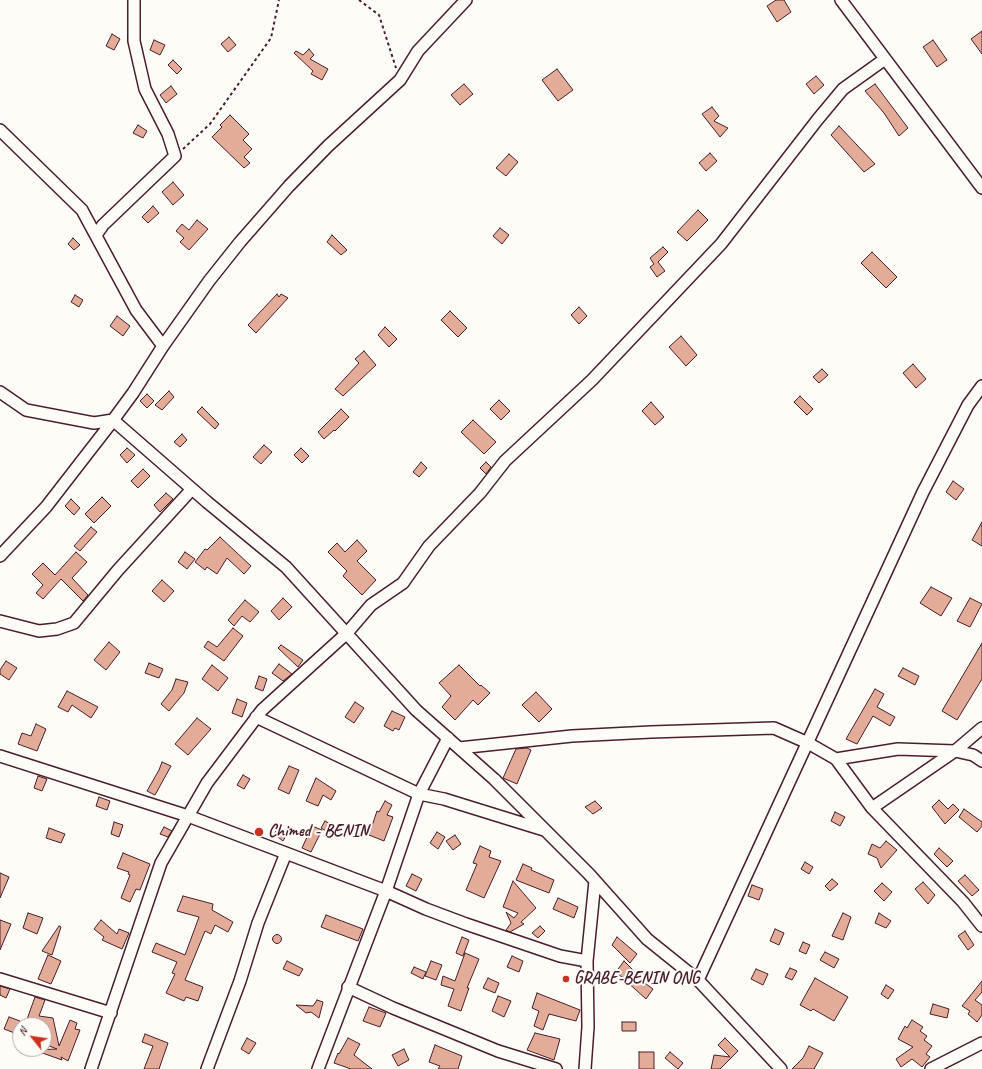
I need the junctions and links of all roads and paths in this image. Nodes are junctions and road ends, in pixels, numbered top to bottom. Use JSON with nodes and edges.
{"nodes":[{"id":1,"x":134,"y":0,"type":"edge"},
{"id":2,"x":279,"y":0,"type":"edge"},
{"id":3,"x":359,"y":0,"type":"edge"},
{"id":4,"x":466,"y":0,"type":"edge"},
{"id":5,"x":840,"y":0,"type":"edge"},
{"id":6,"x":885,"y":60,"type":"junction"},
{"id":7,"x":400,"y":80,"type":"junction"},
{"id":8,"x":0,"y":130,"type":"edge"},
{"id":9,"x":175,"y":156,"type":"junction"},
{"id":10,"x":982,"y":188,"type":"edge"},
{"id":11,"x":96,"y":235,"type":"junction"},
{"id":12,"x":162,"y":346,"type":"junction"},
{"id":13,"x":982,"y":386,"type":"edge"},
{"id":14,"x":0,"y":392,"type":"edge"},
{"id":15,"x":113,"y":420,"type":"junction"},
{"id":16,"x":192,"y":489,"type":"junction"},
{"id":17,"x":0,"y":556,"type":"edge"},
{"id":18,"x":0,"y":621,"type":"edge"},
{"id":19,"x":347,"y":633,"type":"junction"},
{"id":20,"x":256,"y":717,"type":"junction"},
{"id":21,"x":982,"y":728,"type":"edge"},
{"id":22,"x":448,"y":738,"type":"junction"},
{"id":23,"x":808,"y":743,"type":"junction"},
{"id":24,"x":459,"y":748,"type":"junction"},
{"id":25,"x":955,"y":751,"type":"junction"},
{"id":26,"x":0,"y":756,"type":"edge"},
{"id":27,"x":836,"y":759,"type":"junction"},
{"id":28,"x":982,"y":761,"type":"edge"},
{"id":29,"x":419,"y":794,"type":"junction"},
{"id":30,"x":872,"y":808,"type":"junction"},
{"id":31,"x":188,"y":816,"type":"junction"},
{"id":32,"x":546,"y":831,"type":"junction"},
{"id":33,"x":286,"y":853,"type":"junction"},
{"id":34,"x":595,"y":881,"type":"junction"},
{"id":35,"x":386,"y":891,"type":"junction"},
{"id":36,"x":982,"y":926,"type":"edge"},
{"id":37,"x":587,"y":961,"type":"junction"},
{"id":38,"x":0,"y":979,"type":"edge"},
{"id":39,"x":698,"y":980,"type":"junction"},
{"id":40,"x":348,"y":987,"type":"junction"},
{"id":41,"x":110,"y":1013,"type":"junction"},
{"id":42,"x":982,"y":1043,"type":"edge"},
{"id":43,"x":91,"y":1069,"type":"edge"},
{"id":44,"x":207,"y":1069,"type":"edge"},
{"id":45,"x":318,"y":1069,"type":"edge"},
{"id":46,"x":556,"y":1069,"type":"edge"},
{"id":47,"x":585,"y":1069,"type":"edge"},
{"id":48,"x":781,"y":1069,"type":"edge"},
{"id":49,"x":931,"y":1069,"type":"edge"}],
"edges":[{"from":1,"to":9,"type":"street"},
{"from":2,"to":9,"type":"path"},
{"from":3,"to":7,"type":"path"},
{"from":4,"to":7,"type":"street"},
{"from":5,"to":6,"type":"street"},
{"from":6,"to":10,"type":"street"},
{"from":6,"to":19,"type":"street"},
{"from":7,"to":12,"type":"street"},
{"from":8,"to":11,"type":"street"},
{"from":9,"to":11,"type":"street"},
{"from":11,"to":12,"type":"street"},
{"from":12,"to":15,"type":"street"},
{"from":13,"to":23,"type":"street"},
{"from":14,"to":15,"type":"street"},
{"from":15,"to":16,"type":"street"},
{"from":15,"to":17,"type":"street"},
{"from":16,"to":18,"type":"street"},
{"from":16,"to":19,"type":"street"},
{"from":19,"to":20,"type":"street"},
{"from":19,"to":22,"type":"street"},
{"from":20,"to":29,"type":"street"},
{"from":20,"to":31,"type":"street"},
{"from":21,"to":25,"type":"street"},
{"from":22,"to":24,"type":"street"},
{"from":22,"to":29,"type":"street"},
{"from":23,"to":24,"type":"street"},
{"from":23,"to":27,"type":"street"},
{"from":23,"to":39,"type":"street"},
{"from":24,"to":32,"type":"street"},
{"from":25,"to":27,"type":"street"},
{"from":25,"to":28,"type":"street"},
{"from":25,"to":30,"type":"street"},
{"from":26,"to":31,"type":"street"},
{"from":27,"to":30,"type":"street"},
{"from":29,"to":32,"type":"street"},
{"from":29,"to":35,"type":"street"},
{"from":30,"to":36,"type":"street"},
{"from":31,"to":33,"type":"street"},
{"from":31,"to":41,"type":"street"},
{"from":32,"to":34,"type":"street"},
{"from":33,"to":35,"type":"street"},
{"from":33,"to":44,"type":"street"},
{"from":34,"to":37,"type":"street"},
{"from":34,"to":39,"type":"street"},
{"from":35,"to":37,"type":"street"},
{"from":35,"to":40,"type":"street"},
{"from":37,"to":47,"type":"street"},
{"from":38,"to":41,"type":"street"},
{"from":39,"to":48,"type":"street"},
{"from":40,"to":45,"type":"street"},
{"from":40,"to":46,"type":"street"},
{"from":41,"to":43,"type":"street"},
{"from":42,"to":49,"type":"street"}]}
